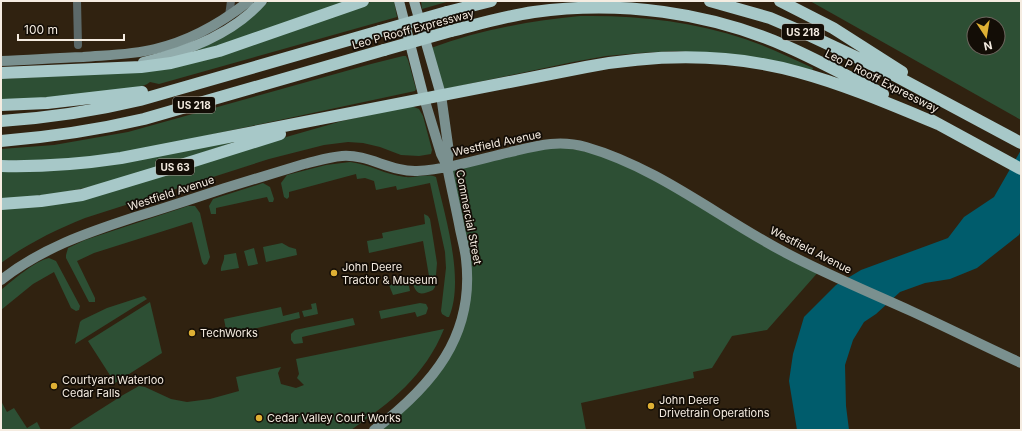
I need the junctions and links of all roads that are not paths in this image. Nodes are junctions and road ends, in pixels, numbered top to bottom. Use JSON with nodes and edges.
{"nodes":[{"id":1,"x":77,"y":1,"type":"edge"},
{"id":2,"x":231,"y":1,"type":"edge"},
{"id":3,"x":249,"y":1,"type":"edge"},
{"id":4,"x":262,"y":1,"type":"edge"},
{"id":5,"x":363,"y":1,"type":"edge"},
{"id":6,"x":399,"y":1,"type":"edge"},
{"id":7,"x":414,"y":1,"type":"edge"},
{"id":8,"x":491,"y":1,"type":"edge"},
{"id":9,"x":710,"y":1,"type":"edge"},
{"id":10,"x":780,"y":1,"type":"edge"},
{"id":11,"x":229,"y":16,"type":"junction"},
{"id":12,"x":78,"y":45,"type":"dead end"},
{"id":13,"x":1,"y":61,"type":"edge"},
{"id":14,"x":84,"y":69,"type":"junction"},
{"id":15,"x":893,"y":71,"type":"junction"},
{"id":16,"x":1,"y":73,"type":"edge"},
{"id":17,"x":179,"y":88,"type":"junction"},
{"id":18,"x":441,"y":95,"type":"junction"},
{"id":19,"x":424,"y":98,"type":"junction"},
{"id":20,"x":882,"y":98,"type":"junction"},
{"id":21,"x":1,"y":105,"type":"edge"},
{"id":22,"x":346,"y":114,"type":"junction"},
{"id":23,"x":1,"y":121,"type":"edge"},
{"id":24,"x":1,"y":141,"type":"edge"},
{"id":25,"x":1021,"y":143,"type":"edge"},
{"id":26,"x":1,"y":166,"type":"edge"},
{"id":27,"x":447,"y":166,"type":"junction"},
{"id":28,"x":1021,"y":169,"type":"edge"},
{"id":29,"x":1,"y":204,"type":"edge"},
{"id":30,"x":1,"y":280,"type":"edge"},
{"id":31,"x":1021,"y":363,"type":"edge"},
{"id":32,"x":374,"y":430,"type":"edge"}],
"edges":[{"from":1,"to":12,"type":"street"},
{"from":2,"to":11,"type":"street"},
{"from":3,"to":11,"type":"street"},
{"from":4,"to":14,"type":"main road"},
{"from":5,"to":14,"type":"highway"},
{"from":6,"to":19,"type":"main road"},
{"from":7,"to":18,"type":"main road"},
{"from":8,"to":17,"type":"highway","name":"Leo P Rooff Expressway","number":"US 218","bridge":true},
{"from":9,"to":15,"type":"highway","name":"Leo P Rooff Expressway","number":"US 218"},
{"from":10,"to":15,"type":"highway"},
{"from":11,"to":13,"type":"street"},
{"from":14,"to":16,"type":"highway"},
{"from":15,"to":25,"type":"highway"},
{"from":17,"to":21,"type":"highway"},
{"from":17,"to":23,"type":"highway","name":"Leo P Rooff Expressway","number":"US 218"},
{"from":18,"to":19,"type":"highway","number":"US 63"},
{"from":18,"to":20,"type":"highway"},
{"from":18,"to":27,"type":"street"},
{"from":19,"to":22,"type":"highway","number":"US 63"},
{"from":19,"to":27,"type":"street"},
{"from":20,"to":24,"type":"highway","name":"Leo P Rooff Expressway","number":"US 218","bridge":true},
{"from":20,"to":28,"type":"highway","name":"Leo P Rooff Expressway"},
{"from":22,"to":26,"type":"highway"},
{"from":22,"to":29,"type":"highway","number":"US 63"},
{"from":27,"to":30,"type":"street","name":"Westfield Avenue"},
{"from":27,"to":31,"type":"street","name":"Westfield Avenue"},
{"from":27,"to":32,"type":"street","name":"Commercial Street"}]}
